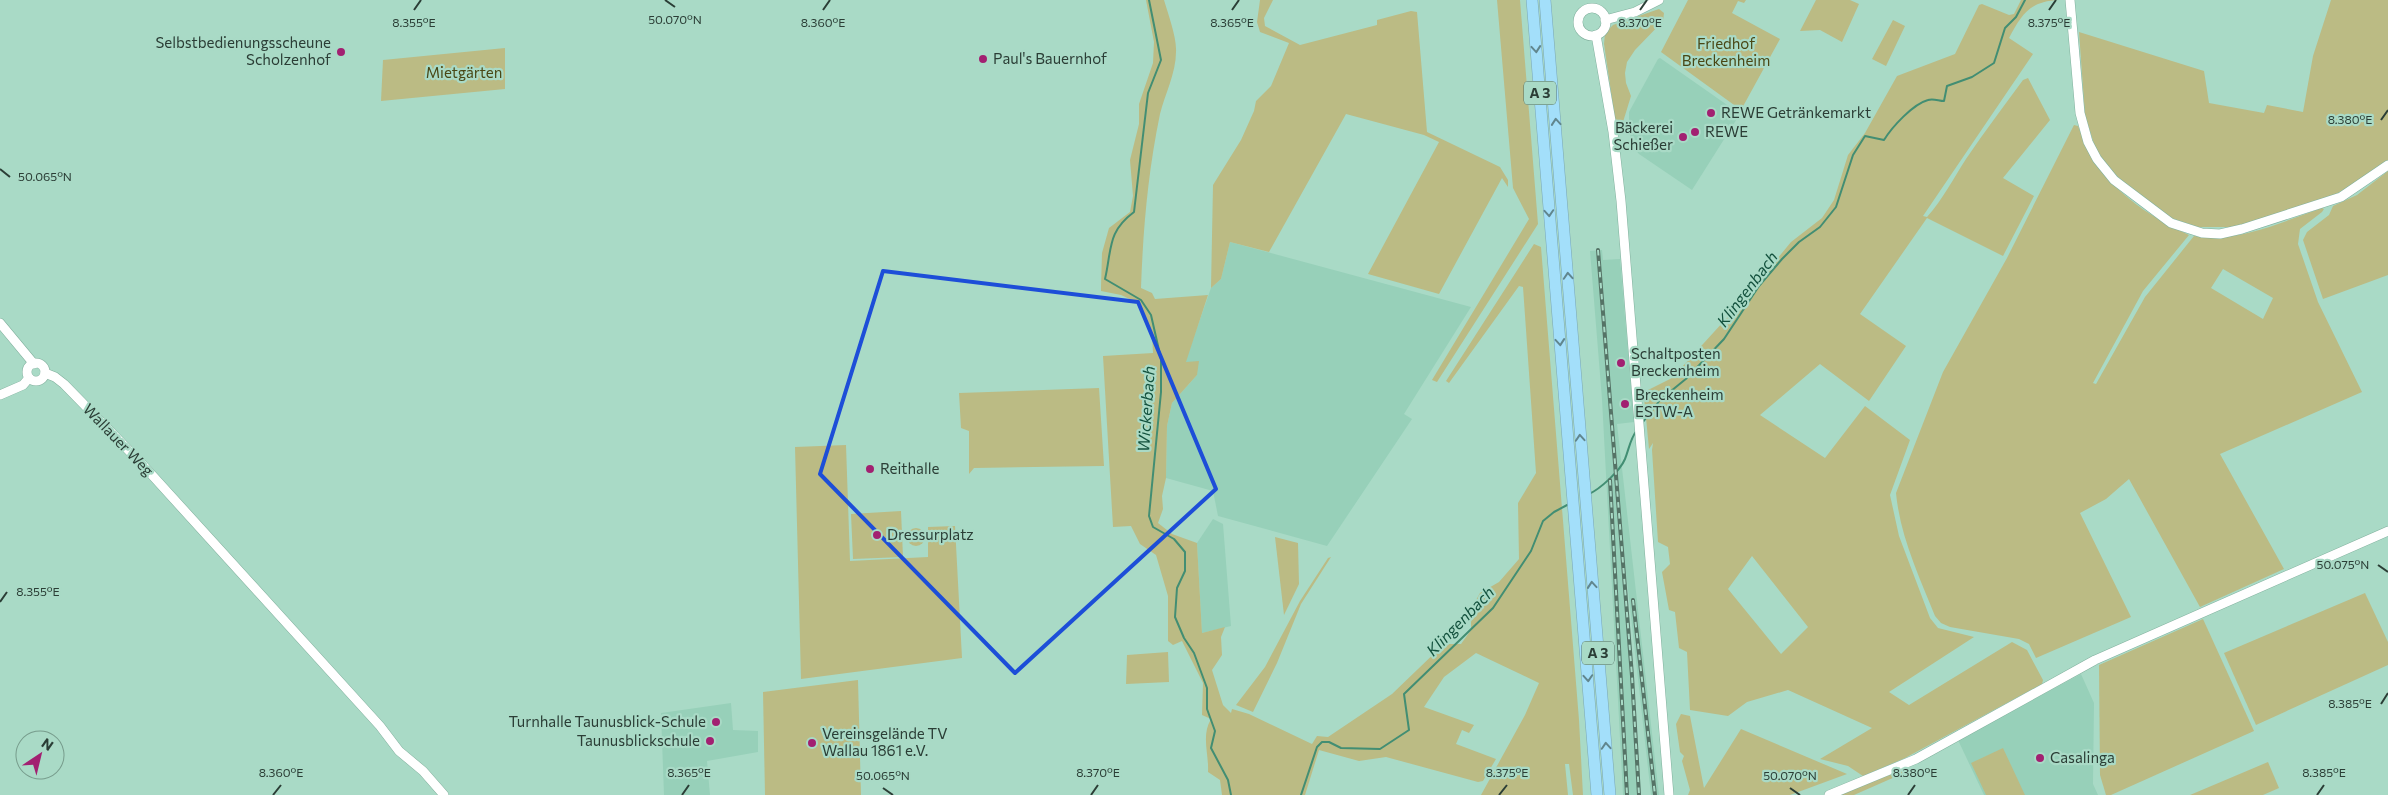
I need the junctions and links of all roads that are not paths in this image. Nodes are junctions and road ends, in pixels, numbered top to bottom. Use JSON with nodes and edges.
{"nodes":[{"id":1,"x":1532,"y":0,"type":"edge"},
{"id":2,"x":1545,"y":0,"type":"edge"},
{"id":3,"x":1659,"y":0,"type":"edge"},
{"id":4,"x":2070,"y":0,"type":"edge"},
{"id":5,"x":1587,"y":4,"type":"edge"},
{"id":6,"x":1605,"y":20,"type":"junction"},
{"id":7,"x":1596,"y":35,"type":"junction"},
{"id":8,"x":2388,"y":165,"type":"edge"},
{"id":9,"x":0,"y":323,"type":"edge"},
{"id":10,"x":34,"y":364,"type":"junction"},
{"id":11,"x":45,"y":373,"type":"junction"},
{"id":12,"x":30,"y":378,"type":"junction"},
{"id":13,"x":0,"y":395,"type":"edge"},
{"id":14,"x":2388,"y":531,"type":"edge"},
{"id":15,"x":444,"y":795,"type":"edge"},
{"id":16,"x":1597,"y":795,"type":"edge"},
{"id":17,"x":1610,"y":795,"type":"edge"},
{"id":18,"x":1669,"y":795,"type":"edge"},
{"id":19,"x":1829,"y":795,"type":"edge"}],
"edges":[{"from":1,"to":16,"type":"highway","number":"A 3","one_way":true},
{"from":17,"to":2,"type":"highway","number":"A 3","one_way":true},
{"from":3,"to":6,"type":"main road"},
{"from":4,"to":8,"type":"main road"},
{"from":5,"to":6,"type":"main road"},
{"from":5,"to":7,"type":"main road"},
{"from":6,"to":7,"type":"main road"},
{"from":7,"to":18,"type":"main road"},
{"from":9,"to":10,"type":"main road"},
{"from":10,"to":11,"type":"main road"},
{"from":10,"to":12,"type":"main road"},
{"from":11,"to":12,"type":"main road"},
{"from":11,"to":15,"type":"main road","name":"Wallauer Weg"},
{"from":12,"to":13,"type":"main road"},
{"from":14,"to":19,"type":"main road"}]}
